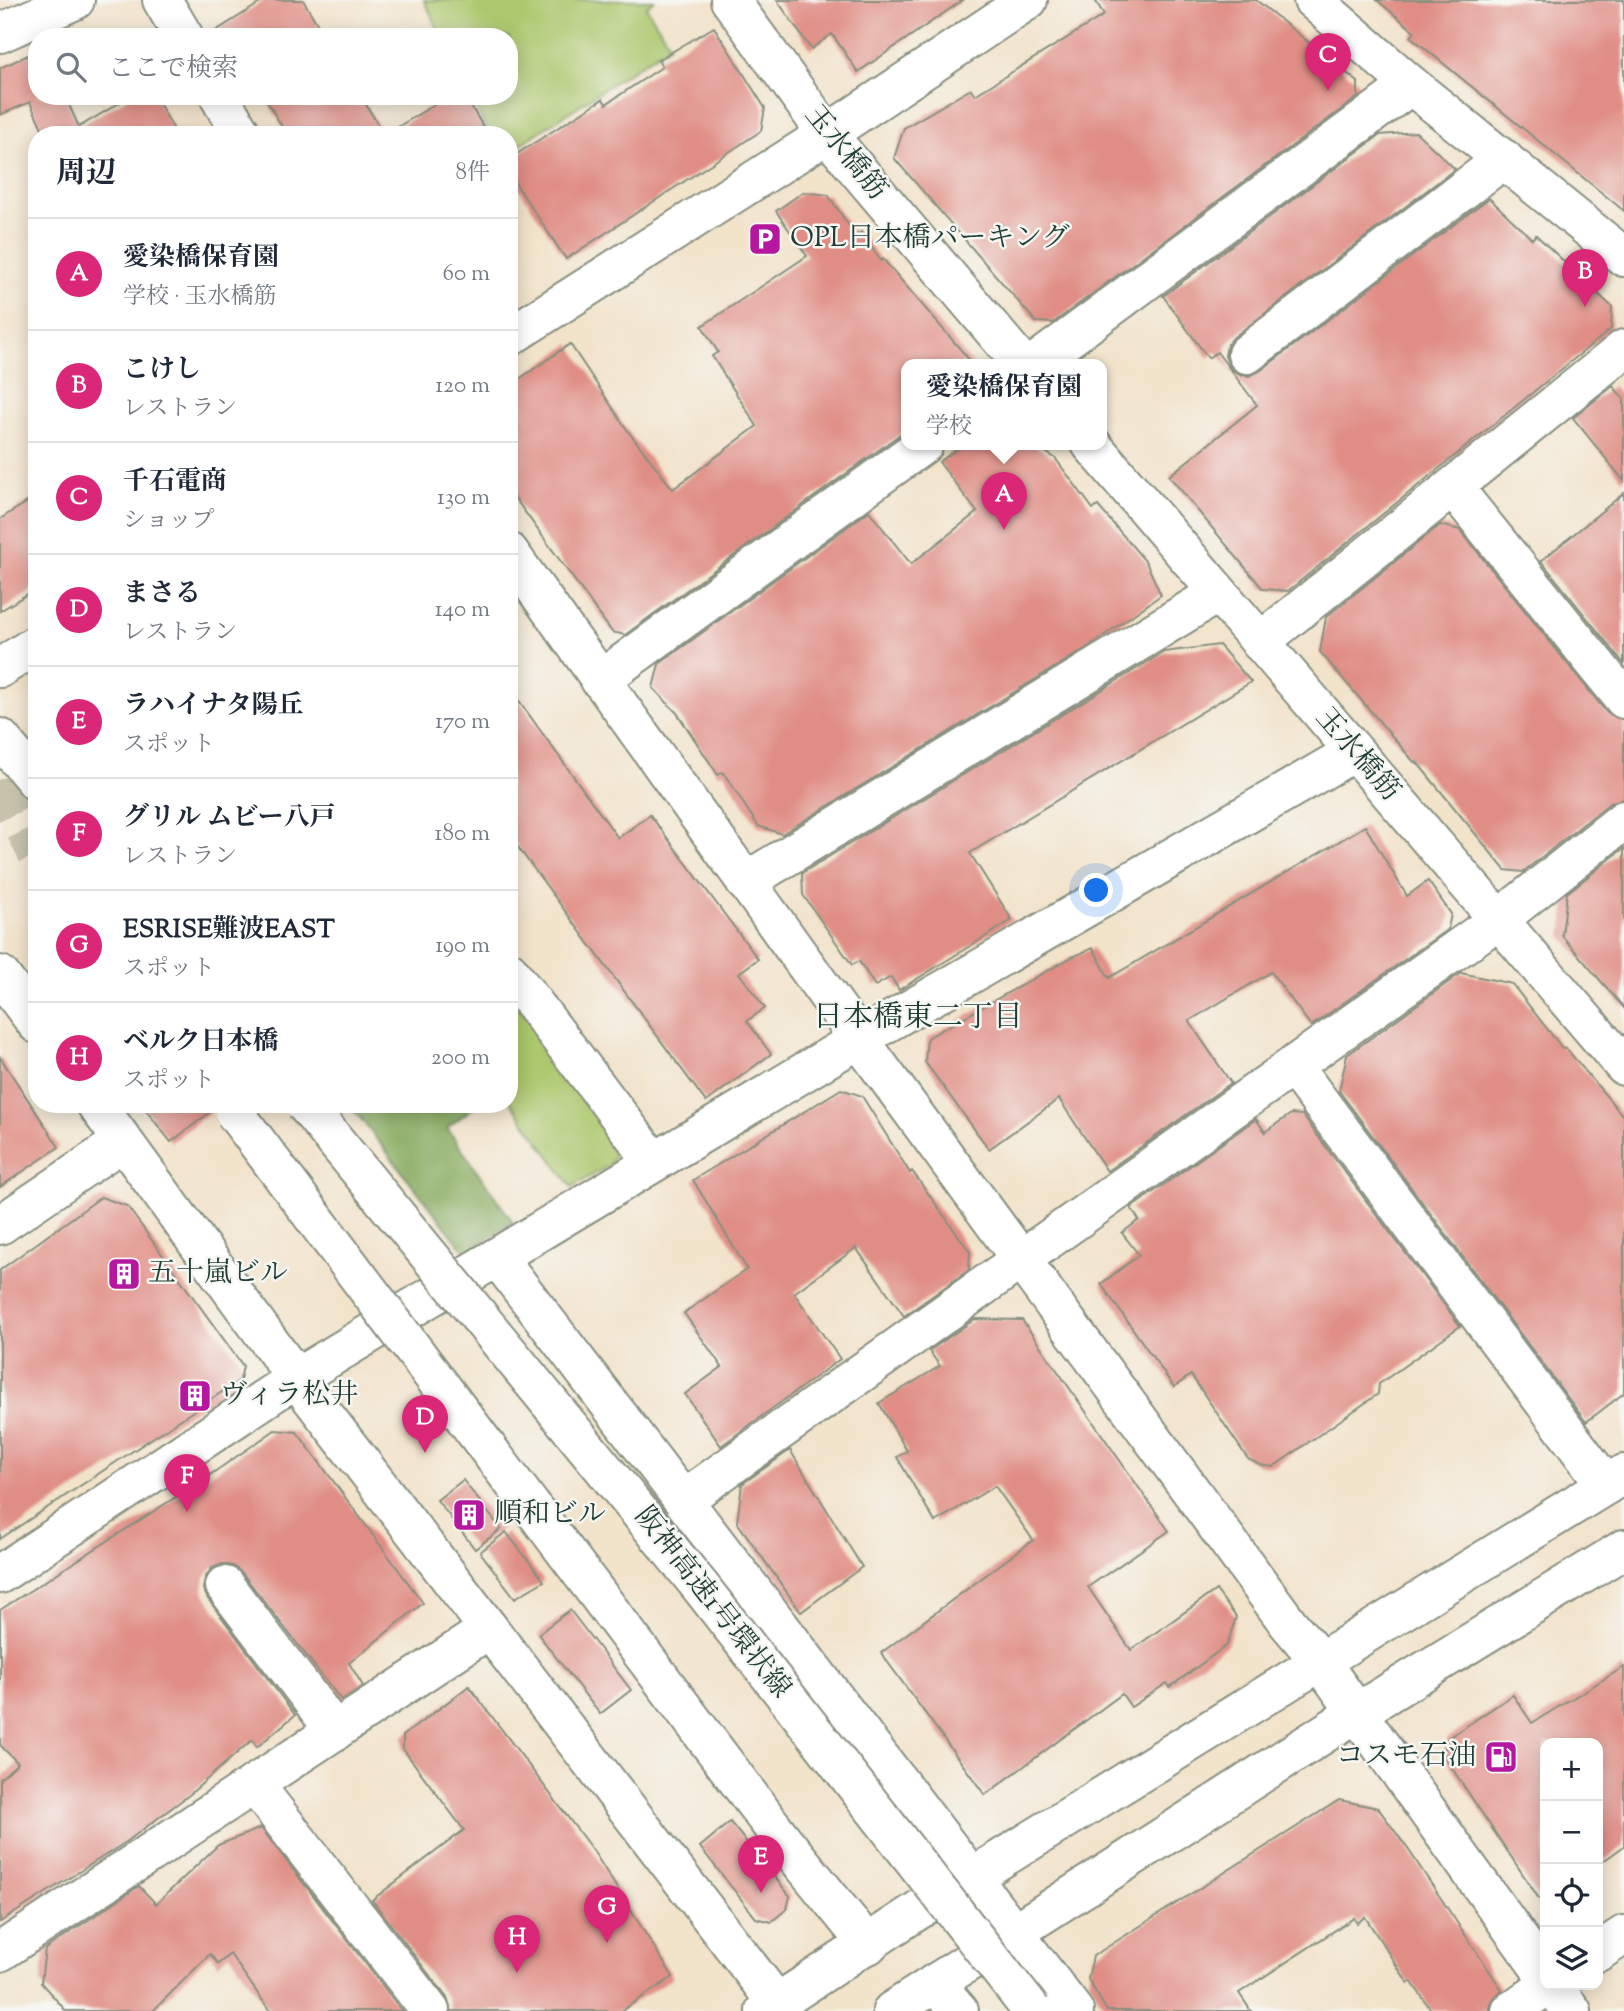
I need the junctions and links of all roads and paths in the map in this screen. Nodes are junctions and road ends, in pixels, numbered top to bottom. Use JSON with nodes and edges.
{"nodes":[{"id":1,"x":75,"y":0,"type":"edge"},
{"id":2,"x":162,"y":0,"type":"edge"},
{"id":3,"x":730,"y":0,"type":"edge"},
{"id":4,"x":1028,"y":0,"type":"edge"},
{"id":5,"x":1313,"y":0,"type":"edge"},
{"id":6,"x":4,"y":25,"type":"edge"},
{"id":7,"x":179,"y":28,"type":"edge"},
{"id":8,"x":1411,"y":85,"type":"junction"},
{"id":9,"x":224,"y":105,"type":"edge"},
{"id":10,"x":237,"y":126,"type":"edge"},
{"id":11,"x":827,"y":134,"type":"junction"},
{"id":12,"x":1504,"y":159,"type":"junction"},
{"id":13,"x":1624,"y":257,"type":"edge"},
{"id":14,"x":518,"y":331,"type":"edge"},
{"id":15,"x":1624,"y":349,"type":"edge"},
{"id":16,"x":1247,"y":354,"type":"dead end"},
{"id":17,"x":1018,"y":359,"type":"edge"},
{"id":18,"x":1041,"y":359,"type":"edge"},
{"id":19,"x":916,"y":450,"type":"edge"},
{"id":20,"x":1096,"y":450,"type":"edge"},
{"id":21,"x":1453,"y":487,"type":"junction"},
{"id":22,"x":518,"y":565,"type":"edge"},
{"id":23,"x":1218,"y":593,"type":"junction"},
{"id":24,"x":1260,"y":642,"type":"junction"},
{"id":25,"x":28,"y":650,"type":"edge"},
{"id":26,"x":0,"y":668,"type":"edge"},
{"id":27,"x":600,"y":680,"type":"junction"},
{"id":28,"x":1624,"y":699,"type":"edge"},
{"id":29,"x":0,"y":738,"type":"edge"},
{"id":30,"x":1354,"y":752,"type":"junction"},
{"id":31,"x":28,"y":771,"type":"edge"},
{"id":32,"x":1624,"y":820,"type":"edge"},
{"id":33,"x":745,"y":882,"type":"junction"},
{"id":34,"x":1499,"y":920,"type":"junction"},
{"id":35,"x":0,"y":975,"type":"edge"},
{"id":36,"x":518,"y":983,"type":"edge"},
{"id":37,"x":28,"y":1012,"type":"edge"},
{"id":38,"x":859,"y":1039,"type":"junction"},
{"id":39,"x":1293,"y":1066,"type":"junction"},
{"id":40,"x":1624,"y":1066,"type":"edge"},
{"id":41,"x":103,"y":1113,"type":"edge"},
{"id":42,"x":235,"y":1113,"type":"dead end"},
{"id":43,"x":312,"y":1113,"type":"edge"},
{"id":44,"x":123,"y":1141,"type":"junction"},
{"id":45,"x":654,"y":1162,"type":"junction"},
{"id":46,"x":0,"y":1225,"type":"edge"},
{"id":47,"x":497,"y":1257,"type":"junction"},
{"id":48,"x":1021,"y":1259,"type":"junction"},
{"id":49,"x":296,"y":1378,"type":"junction"},
{"id":50,"x":1615,"y":1479,"type":"edge"},
{"id":51,"x":684,"y":1499,"type":"junction"},
{"id":52,"x":1624,"y":1549,"type":"edge"},
{"id":53,"x":0,"y":1574,"type":"edge"},
{"id":54,"x":225,"y":1586,"type":"dead end"},
{"id":55,"x":489,"y":1629,"type":"junction"},
{"id":56,"x":1320,"y":1661,"type":"junction"},
{"id":57,"x":1356,"y":1713,"type":"junction"},
{"id":58,"x":335,"y":1731,"type":"junction"},
{"id":59,"x":254,"y":1784,"type":"junction"},
{"id":60,"x":973,"y":1877,"type":"junction"},
{"id":61,"x":1014,"y":1932,"type":"junction"},
{"id":62,"x":1624,"y":1935,"type":"edge"},
{"id":63,"x":868,"y":1945,"type":"junction"},
{"id":64,"x":1603,"y":1949,"type":"edge"},
{"id":65,"x":0,"y":1952,"type":"edge"},
{"id":66,"x":1540,"y":1968,"type":"edge"},
{"id":67,"x":1542,"y":1990,"type":"edge"},
{"id":68,"x":1554,"y":1990,"type":"edge"},
{"id":69,"x":947,"y":1997,"type":"edge"},
{"id":70,"x":775,"y":2008,"type":"edge"},
{"id":71,"x":430,"y":2011,"type":"edge"},
{"id":72,"x":892,"y":2011,"type":"edge"},
{"id":73,"x":1032,"y":2011,"type":"edge"},
{"id":74,"x":1074,"y":2011,"type":"edge"},
{"id":75,"x":1511,"y":2011,"type":"edge"},
{"id":76,"x":1572,"y":2011,"type":"edge"}],
"edges":[{"from":1,"to":6,"type":"main road"},
{"from":2,"to":7,"type":"main road"},
{"from":3,"to":11,"type":"main road","name":"玉水橋筋"},
{"from":4,"to":11,"type":"main road"},
{"from":5,"to":8,"type":"main road"},
{"from":8,"to":12,"type":"main road"},
{"from":8,"to":18,"type":"main road"},
{"from":9,"to":10,"type":"main road"},
{"from":11,"to":14,"type":"main road"},
{"from":11,"to":17,"type":"main road","name":"玉水橋筋"},
{"from":12,"to":13,"type":"main road"},
{"from":12,"to":16,"type":"main road"},
{"from":15,"to":21,"type":"main road"},
{"from":19,"to":27,"type":"main road"},
{"from":20,"to":23,"type":"main road","name":"玉水橋筋"},
{"from":21,"to":24,"type":"main road"},
{"from":21,"to":28,"type":"main road"},
{"from":22,"to":27,"type":"main road"},
{"from":23,"to":24,"type":"main road","name":"玉水橋筋"},
{"from":23,"to":33,"type":"main road"},
{"from":24,"to":30,"type":"main road","name":"玉水橋筋"},
{"from":25,"to":26,"type":"main road"},
{"from":27,"to":33,"type":"main road"},
{"from":29,"to":31,"type":"main road"},
{"from":30,"to":34,"type":"main road","name":"玉水橋筋"},
{"from":30,"to":38,"type":"main road"},
{"from":32,"to":34,"type":"main road"},
{"from":33,"to":38,"type":"main road"},
{"from":34,"to":39,"type":"main road"},
{"from":34,"to":40,"type":"main road","name":"玉水橋筋"},
{"from":35,"to":37,"type":"main road"},
{"from":36,"to":45,"type":"main road"},
{"from":38,"to":45,"type":"main road"},
{"from":38,"to":48,"type":"main road"},
{"from":39,"to":48,"type":"main road"},
{"from":39,"to":50,"type":"main road"},
{"from":41,"to":44,"type":"main road"},
{"from":42,"to":63,"type":"main road","bridge":true},
{"from":43,"to":73,"type":"main road","name":"阪神高速1号環状線","bridge":true},
{"from":44,"to":46,"type":"main road"},
{"from":44,"to":49,"type":"main road"},
{"from":45,"to":47,"type":"main road"},
{"from":47,"to":49,"type":"main road"},
{"from":47,"to":51,"type":"main road"},
{"from":48,"to":51,"type":"main road"},
{"from":48,"to":56,"type":"main road"},
{"from":49,"to":53,"type":"main road"},
{"from":49,"to":55,"type":"main road"},
{"from":50,"to":56,"type":"main road"},
{"from":51,"to":60,"type":"main road"},
{"from":52,"to":57,"type":"main road"},
{"from":54,"to":58,"type":"main road"},
{"from":55,"to":58,"type":"main road"},
{"from":55,"to":70,"type":"main road"},
{"from":56,"to":57,"type":"main road"},
{"from":56,"to":60,"type":"main road"},
{"from":57,"to":61,"type":"main road"},
{"from":57,"to":66,"type":"main road"},
{"from":58,"to":59,"type":"main road"},
{"from":59,"to":65,"type":"main road"},
{"from":59,"to":71,"type":"main road"},
{"from":60,"to":61,"type":"main road"},
{"from":60,"to":63,"type":"main road"},
{"from":61,"to":69,"type":"main road"},
{"from":61,"to":74,"type":"main road"},
{"from":62,"to":64,"type":"main road"},
{"from":63,"to":70,"type":"main road"},
{"from":67,"to":75,"type":"main road"},
{"from":68,"to":76,"type":"main road"},
{"from":69,"to":72,"type":"main road"}]}
